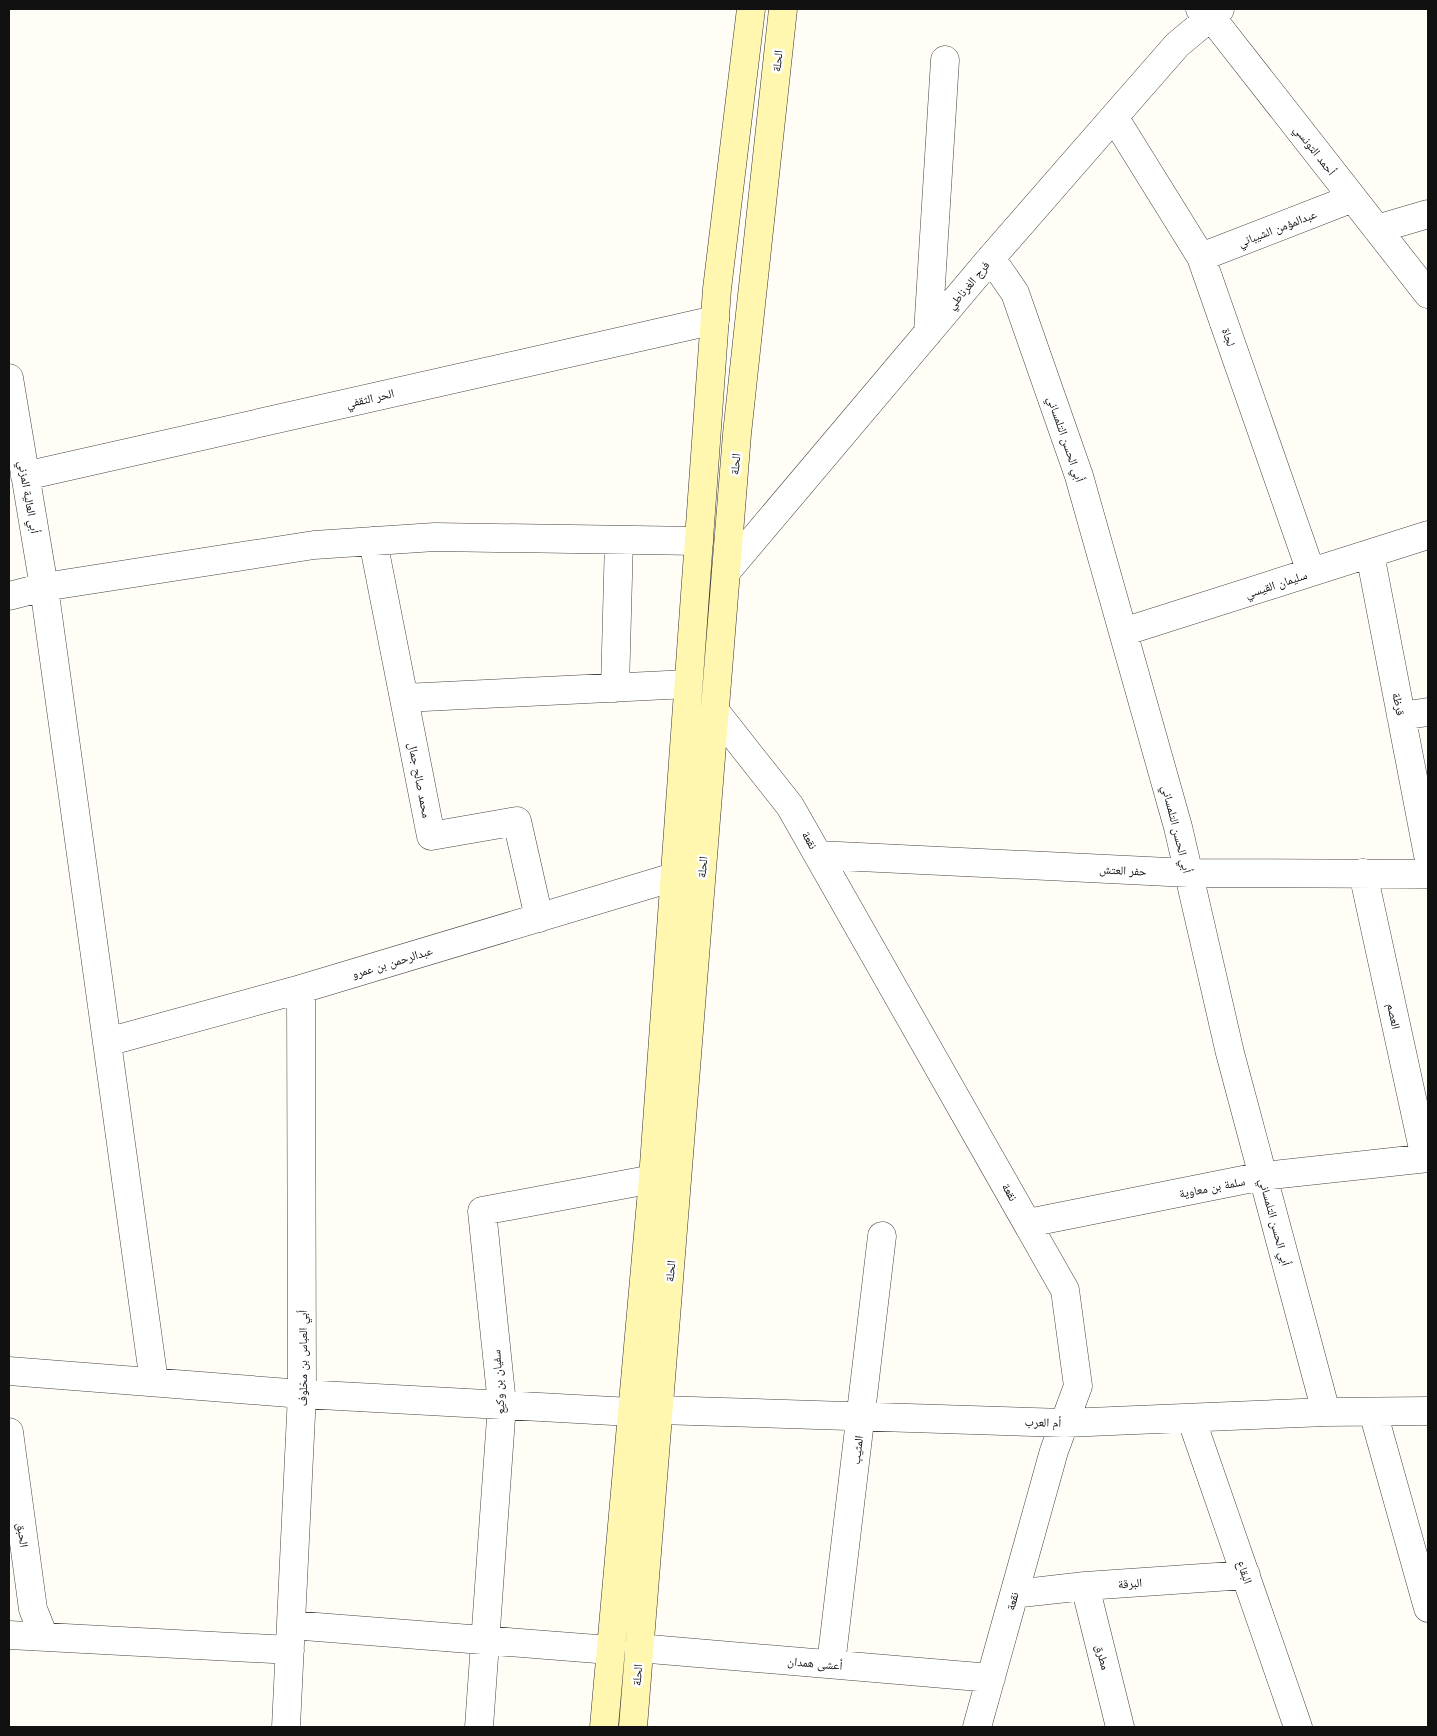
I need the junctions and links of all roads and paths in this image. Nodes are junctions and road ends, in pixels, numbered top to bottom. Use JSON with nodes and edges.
{"nodes":[{"id":1,"x":751,"y":9,"type":"edge"},
{"id":2,"x":783,"y":9,"type":"edge"},
{"id":3,"x":1210,"y":11,"type":"edge"},
{"id":4,"x":945,"y":60,"type":"dead end"},
{"id":5,"x":1114,"y":117,"type":"junction"},
{"id":6,"x":1353,"y":198,"type":"junction"},
{"id":7,"x":1428,"y":214,"type":"edge"},
{"id":8,"x":1377,"y":229,"type":"junction"},
{"id":9,"x":1202,"y":257,"type":"junction"},
{"id":10,"x":991,"y":258,"type":"junction"},
{"id":11,"x":1428,"y":294,"type":"edge"},
{"id":12,"x":715,"y":320,"type":"junction"},
{"id":13,"x":928,"y":333,"type":"junction"},
{"id":14,"x":9,"y":378,"type":"edge"},
{"id":15,"x":25,"y":476,"type":"junction"},
{"id":16,"x":1428,"y":535,"type":"edge"},
{"id":17,"x":619,"y":540,"type":"junction"},
{"id":18,"x":373,"y":541,"type":"junction"},
{"id":19,"x":699,"y":541,"type":"junction"},
{"id":20,"x":1370,"y":554,"type":"junction"},
{"id":21,"x":726,"y":572,"type":"junction"},
{"id":22,"x":1311,"y":572,"type":"junction"},
{"id":23,"x":44,"y":587,"type":"junction"},
{"id":24,"x":9,"y":596,"type":"edge"},
{"id":25,"x":1123,"y":632,"type":"junction"},
{"id":26,"x":688,"y":684,"type":"junction"},
{"id":27,"x":615,"y":688,"type":"junction"},
{"id":28,"x":404,"y":698,"type":"junction"},
{"id":29,"x":715,"y":711,"type":"junction"},
{"id":30,"x":1428,"y":712,"type":"edge"},
{"id":31,"x":1401,"y":716,"type":"junction"},
{"id":32,"x":818,"y":855,"type":"junction"},
{"id":33,"x":1428,"y":855,"type":"edge"},
{"id":34,"x":1189,"y":873,"type":"junction"},
{"id":35,"x":1363,"y":873,"type":"junction"},
{"id":36,"x":1428,"y":874,"type":"edge"},
{"id":37,"x":674,"y":877,"type":"junction"},
{"id":38,"x":538,"y":918,"type":"junction"},
{"id":39,"x":301,"y":989,"type":"junction"},
{"id":40,"x":107,"y":1042,"type":"junction"},
{"id":41,"x":1426,"y":1158,"type":"edge"},
{"id":42,"x":1263,"y":1176,"type":"junction"},
{"id":43,"x":653,"y":1179,"type":"junction"},
{"id":44,"x":1028,"y":1223,"type":"junction"},
{"id":45,"x":882,"y":1236,"type":"dead end"},
{"id":46,"x":9,"y":1372,"type":"edge"},
{"id":47,"x":154,"y":1382,"type":"junction"},
{"id":48,"x":302,"y":1394,"type":"junction"},
{"id":49,"x":502,"y":1404,"type":"junction"},
{"id":50,"x":659,"y":1410,"type":"junction"},
{"id":51,"x":1428,"y":1411,"type":"edge"},
{"id":52,"x":631,"y":1412,"type":"junction"},
{"id":53,"x":1326,"y":1412,"type":"junction"},
{"id":54,"x":1373,"y":1412,"type":"junction"},
{"id":55,"x":861,"y":1416,"type":"junction"},
{"id":56,"x":1191,"y":1418,"type":"junction"},
{"id":57,"x":1065,"y":1423,"type":"junction"},
{"id":58,"x":9,"y":1432,"type":"edge"},
{"id":59,"x":1246,"y":1574,"type":"junction"},
{"id":60,"x":1424,"y":1577,"type":"edge"},
{"id":61,"x":1085,"y":1586,"type":"junction"},
{"id":62,"x":1014,"y":1594,"type":"junction"},
{"id":63,"x":1428,"y":1608,"type":"edge"},
{"id":64,"x":9,"y":1635,"type":"edge"},
{"id":65,"x":44,"y":1637,"type":"junction"},
{"id":66,"x":291,"y":1638,"type":"junction"},
{"id":67,"x":485,"y":1641,"type":"junction"},
{"id":68,"x":638,"y":1648,"type":"junction"},
{"id":69,"x":610,"y":1650,"type":"junction"},
{"id":70,"x":831,"y":1664,"type":"junction"},
{"id":71,"x":991,"y":1678,"type":"junction"},
{"id":72,"x":286,"y":1727,"type":"edge"},
{"id":73,"x":479,"y":1727,"type":"edge"},
{"id":74,"x":604,"y":1727,"type":"edge"},
{"id":75,"x":633,"y":1727,"type":"edge"},
{"id":76,"x":977,"y":1727,"type":"edge"},
{"id":77,"x":1120,"y":1727,"type":"edge"},
{"id":78,"x":1298,"y":1727,"type":"edge"}],
"edges":[{"from":1,"to":12,"type":"main road","name":"الحلة"},
{"from":2,"to":21,"type":"main road","name":"الحلة"},
{"from":3,"to":5,"type":"street","name":"فرج الغرناطي"},
{"from":3,"to":6,"type":"street","name":"أحمد التونسي"},
{"from":4,"to":13,"type":"street"},
{"from":5,"to":9,"type":"street","name":"لجاة"},
{"from":5,"to":10,"type":"street","name":"فرج الغرناطي"},
{"from":6,"to":8,"type":"street","name":"أحمد التونسي"},
{"from":6,"to":9,"type":"street","name":"عبدالمؤمن الشيباني"},
{"from":7,"to":8,"type":"street"},
{"from":8,"to":11,"type":"street","name":"أحمد التونسي"},
{"from":9,"to":22,"type":"street","name":"لجاة"},
{"from":10,"to":13,"type":"street","name":"فرج الغرناطي"},
{"from":10,"to":25,"type":"street","name":"أبي الحسن التلمساني"},
{"from":12,"to":15,"type":"street","name":"الحر الثقفي"},
{"from":12,"to":19,"type":"main road","name":"الحلة"},
{"from":13,"to":21,"type":"street","name":"فرج الغرناطي"},
{"from":14,"to":15,"type":"street","name":"أبي العالية المزني"},
{"from":15,"to":23,"type":"street","name":"أبي العالية المزني"},
{"from":16,"to":20,"type":"street","name":"سليمان القيسي"},
{"from":17,"to":18,"type":"street"},
{"from":17,"to":19,"type":"street"},
{"from":17,"to":27,"type":"street"},
{"from":18,"to":23,"type":"street"},
{"from":18,"to":28,"type":"street","name":"محمد صالح جمال"},
{"from":19,"to":26,"type":"main road","name":"الحلة"},
{"from":20,"to":22,"type":"street","name":"سليمان القيسي"},
{"from":20,"to":31,"type":"street","name":"قرظة"},
{"from":21,"to":29,"type":"main road","name":"الحلة"},
{"from":22,"to":25,"type":"street","name":"سليمان القيسي"},
{"from":23,"to":24,"type":"street"},
{"from":23,"to":40,"type":"street","name":"أبي العالية المزني"},
{"from":25,"to":34,"type":"street","name":"أبي الحسن التلمساني"},
{"from":26,"to":27,"type":"street"},
{"from":26,"to":37,"type":"main road","name":"الحلة"},
{"from":27,"to":28,"type":"street"},
{"from":28,"to":38,"type":"street","name":"محمد صالح جمال"},
{"from":29,"to":32,"type":"street","name":"نقعة"},
{"from":29,"to":50,"type":"main road","name":"الحلة"},
{"from":30,"to":31,"type":"street"},
{"from":31,"to":33,"type":"street","name":"قرظة"},
{"from":32,"to":34,"type":"street","name":"حفر العتش"},
{"from":32,"to":44,"type":"street","name":"نقعة"},
{"from":34,"to":35,"type":"street","name":"حفر العتش"},
{"from":34,"to":42,"type":"street","name":"أبي الحسن التلمساني"},
{"from":35,"to":36,"type":"street","name":"حفر العتش"},
{"from":35,"to":41,"type":"street","name":"العصم"},
{"from":37,"to":38,"type":"street","name":"عبدالرحمن بن عمرو"},
{"from":37,"to":43,"type":"main road","name":"الحلة"},
{"from":38,"to":39,"type":"street","name":"عبدالرحمن بن عمرو"},
{"from":39,"to":40,"type":"street","name":"عبدالرحمن بن عمرو"},
{"from":39,"to":48,"type":"street","name":"أبي العباس بن مخلوف"},
{"from":40,"to":47,"type":"street","name":"أبي العالية المزني"},
{"from":41,"to":42,"type":"street","name":"سلمة بن معاوية"},
{"from":42,"to":44,"type":"street","name":"سلمة بن معاوية"},
{"from":42,"to":53,"type":"street","name":"أبي الحسن التلمساني"},
{"from":43,"to":49,"type":"street","name":"سفيان بن وكيع"},
{"from":43,"to":52,"type":"main road","name":"الحلة"},
{"from":44,"to":57,"type":"street","name":"نقعة"},
{"from":45,"to":55,"type":"street","name":"المثيب"},
{"from":46,"to":47,"type":"street"},
{"from":47,"to":48,"type":"street"},
{"from":48,"to":49,"type":"street"},
{"from":48,"to":66,"type":"street","name":"أبي العباس بن مخلوف"},
{"from":49,"to":52,"type":"street"},
{"from":49,"to":67,"type":"street","name":"سفيان بن وكيع"},
{"from":50,"to":55,"type":"street","name":"أم العرب"},
{"from":50,"to":68,"type":"main road","name":"الحلة"},
{"from":51,"to":54,"type":"street","name":"أم العرب"},
{"from":52,"to":69,"type":"main road","name":"الحلة"},
{"from":53,"to":54,"type":"street","name":"أم العرب"},
{"from":53,"to":56,"type":"street","name":"أم العرب"},
{"from":54,"to":60,"type":"street"},
{"from":55,"to":57,"type":"street","name":"أم العرب"},
{"from":55,"to":70,"type":"street","name":"المثيب"},
{"from":56,"to":57,"type":"street","name":"أم العرب"},
{"from":56,"to":59,"type":"street","name":"البقاع"},
{"from":57,"to":62,"type":"street","name":"نقعة"},
{"from":58,"to":65,"type":"street","name":"الحبق"},
{"from":59,"to":61,"type":"street","name":"البرقة"},
{"from":59,"to":78,"type":"street","name":"البقاع"},
{"from":60,"to":63,"type":"street"},
{"from":61,"to":62,"type":"street","name":"البرقة"},
{"from":61,"to":77,"type":"street","name":"مطرق"},
{"from":62,"to":71,"type":"street","name":"نقعة"},
{"from":64,"to":65,"type":"street"},
{"from":65,"to":66,"type":"street"},
{"from":66,"to":67,"type":"street"},
{"from":66,"to":72,"type":"street","name":"أبي العباس بن مخلوف"},
{"from":67,"to":69,"type":"street"},
{"from":67,"to":73,"type":"street","name":"سفيان بن وكيع"},
{"from":68,"to":70,"type":"street","name":"أعشى همدان"},
{"from":68,"to":75,"type":"main road","name":"الحلة"},
{"from":69,"to":74,"type":"main road","name":"الحلة"},
{"from":70,"to":71,"type":"street","name":"أعشى همدان"},
{"from":71,"to":76,"type":"street","name":"نقعة"}]}
